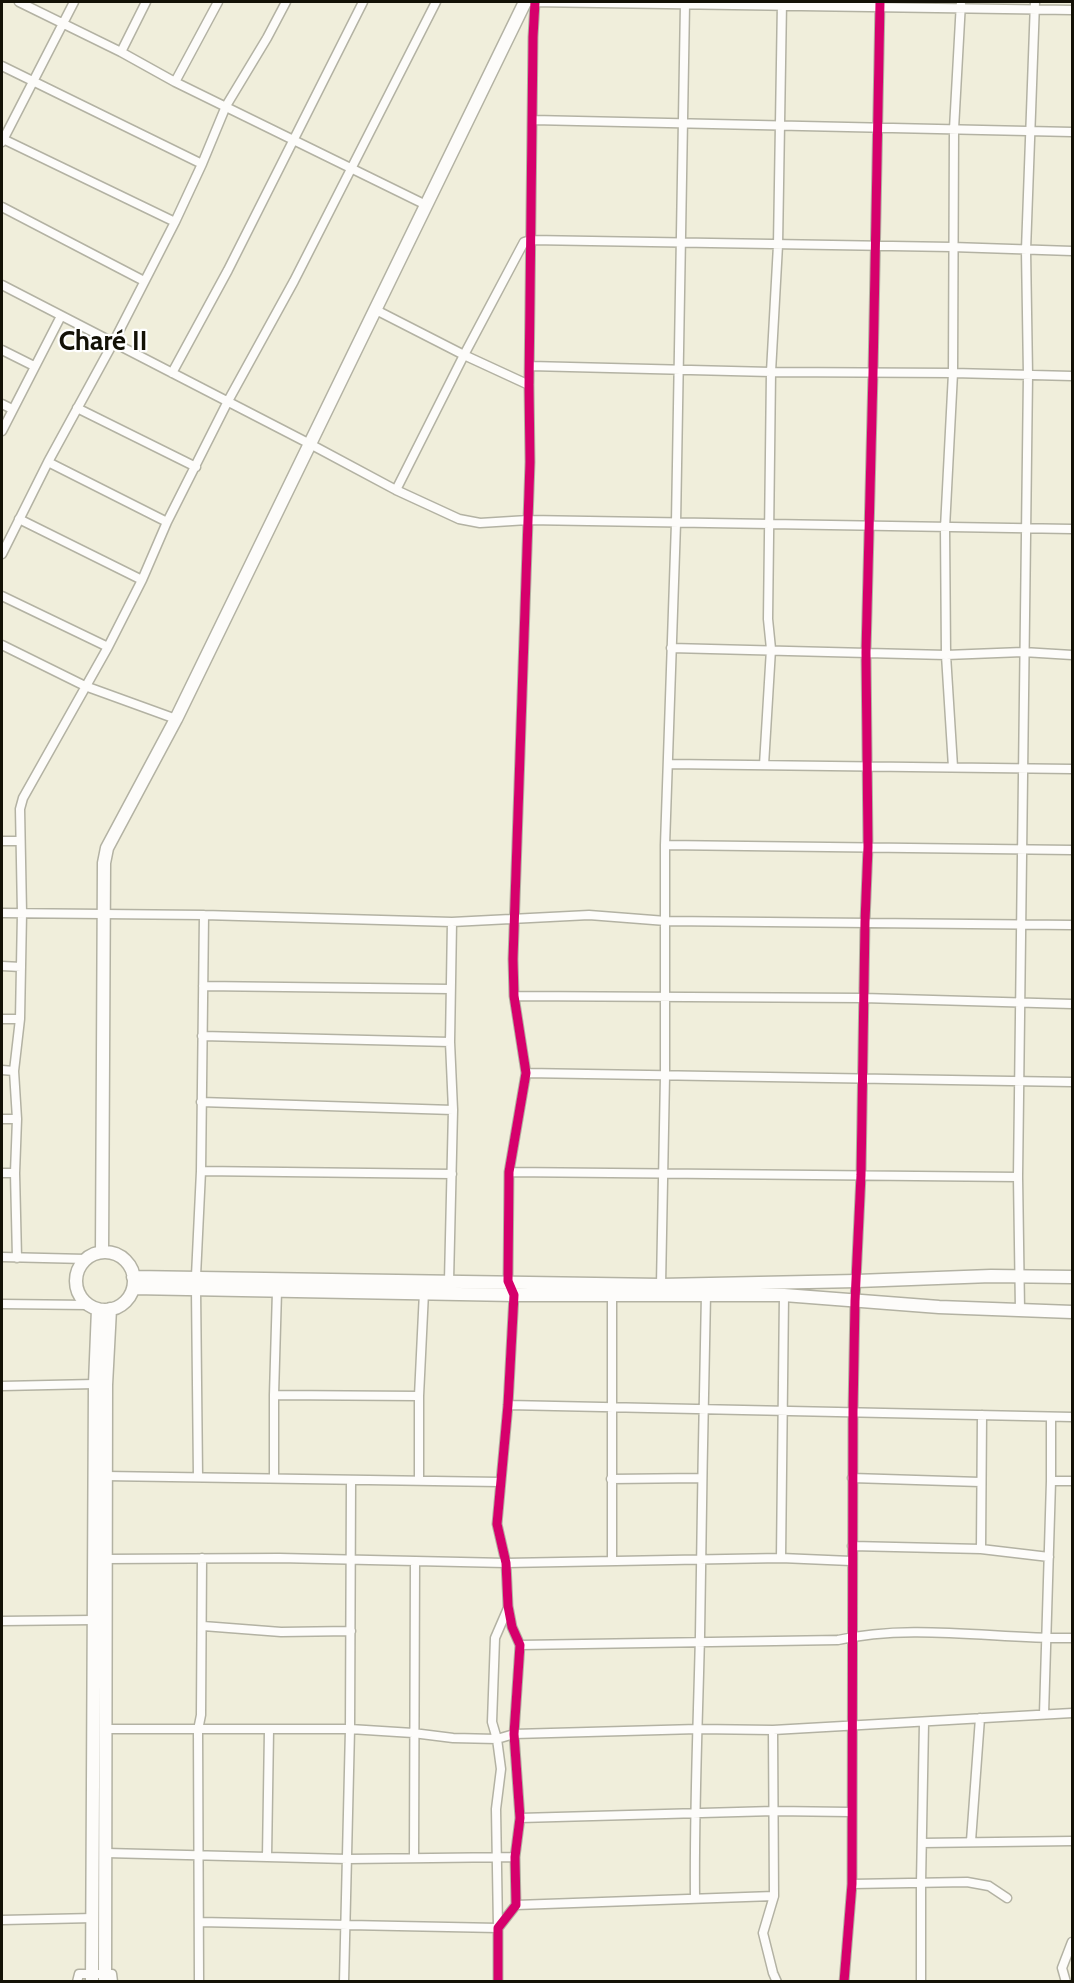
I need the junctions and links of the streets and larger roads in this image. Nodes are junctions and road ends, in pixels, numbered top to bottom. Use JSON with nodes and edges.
{"nodes":[{"id":1,"x":19,"y":2,"type":"edge"},
{"id":2,"x":74,"y":2,"type":"edge"},
{"id":3,"x":146,"y":2,"type":"edge"},
{"id":4,"x":218,"y":2,"type":"edge"},
{"id":5,"x":286,"y":2,"type":"edge"},
{"id":6,"x":363,"y":2,"type":"edge"},
{"id":7,"x":436,"y":2,"type":"edge"},
{"id":8,"x":526,"y":2,"type":"edge"},
{"id":9,"x":535,"y":2,"type":"edge"},
{"id":10,"x":715,"y":3,"type":"edge"},
{"id":11,"x":782,"y":3,"type":"edge"},
{"id":12,"x":685,"y":4,"type":"junction"},
{"id":13,"x":880,"y":4,"type":"edge"},
{"id":14,"x":961,"y":5,"type":"edge"},
{"id":15,"x":1035,"y":5,"type":"edge"},
{"id":16,"x":1072,"y":10,"type":"edge"},
{"id":17,"x":63,"y":23,"type":"junction"},
{"id":18,"x":122,"y":52,"type":"junction"},
{"id":19,"x":2,"y":66,"type":"edge"},
{"id":20,"x":34,"y":82,"type":"junction"},
{"id":21,"x":175,"y":82,"type":"junction"},
{"id":22,"x":226,"y":106,"type":"junction"},
{"id":23,"x":533,"y":120,"type":"junction"},
{"id":24,"x":684,"y":124,"type":"junction"},
{"id":25,"x":780,"y":127,"type":"junction"},
{"id":26,"x":878,"y":128,"type":"junction"},
{"id":27,"x":954,"y":129,"type":"junction"},
{"id":28,"x":1029,"y":131,"type":"junction"},
{"id":29,"x":1072,"y":132,"type":"edge"},
{"id":30,"x":294,"y":138,"type":"junction"},
{"id":31,"x":2,"y":140,"type":"edge"},
{"id":32,"x":202,"y":164,"type":"junction"},
{"id":33,"x":352,"y":168,"type":"junction"},
{"id":34,"x":426,"y":205,"type":"junction"},
{"id":35,"x":2,"y":207,"type":"edge"},
{"id":36,"x":175,"y":222,"type":"junction"},
{"id":37,"x":531,"y":240,"type":"junction"},
{"id":38,"x":681,"y":243,"type":"junction"},
{"id":39,"x":778,"y":245,"type":"junction"},
{"id":40,"x":876,"y":246,"type":"junction"},
{"id":41,"x":952,"y":247,"type":"junction"},
{"id":42,"x":1026,"y":250,"type":"junction"},
{"id":43,"x":1072,"y":251,"type":"edge"},
{"id":44,"x":144,"y":281,"type":"junction"},
{"id":45,"x":2,"y":285,"type":"edge"},
{"id":46,"x":374,"y":309,"type":"junction"},
{"id":47,"x":61,"y":316,"type":"junction"},
{"id":48,"x":113,"y":343,"type":"junction"},
{"id":49,"x":2,"y":350,"type":"edge"},
{"id":50,"x":464,"y":354,"type":"junction"},
{"id":51,"x":34,"y":366,"type":"junction"},
{"id":52,"x":530,"y":366,"type":"junction"},
{"id":53,"x":679,"y":369,"type":"junction"},
{"id":54,"x":771,"y":372,"type":"junction"},
{"id":55,"x":172,"y":373,"type":"junction"},
{"id":56,"x":952,"y":373,"type":"junction"},
{"id":57,"x":873,"y":374,"type":"junction"},
{"id":58,"x":1028,"y":375,"type":"junction"},
{"id":59,"x":1072,"y":376,"type":"edge"},
{"id":60,"x":529,"y":385,"type":"junction"},
{"id":61,"x":228,"y":401,"type":"junction"},
{"id":62,"x":2,"y":404,"type":"edge"},
{"id":63,"x":76,"y":408,"type":"junction"},
{"id":64,"x":12,"y":409,"type":"junction"},
{"id":65,"x":2,"y":431,"type":"edge"},
{"id":66,"x":310,"y":444,"type":"junction"},
{"id":67,"x":48,"y":462,"type":"junction"},
{"id":68,"x":196,"y":467,"type":"junction"},
{"id":69,"x":396,"y":490,"type":"junction"},
{"id":70,"x":19,"y":519,"type":"junction"},
{"id":71,"x":528,"y":520,"type":"junction"},
{"id":72,"x":167,"y":522,"type":"junction"},
{"id":73,"x":676,"y":523,"type":"junction"},
{"id":74,"x":770,"y":524,"type":"junction"},
{"id":75,"x":870,"y":527,"type":"junction"},
{"id":76,"x":945,"y":528,"type":"junction"},
{"id":77,"x":1025,"y":529,"type":"junction"},
{"id":78,"x":1072,"y":529,"type":"edge"},
{"id":79,"x":2,"y":554,"type":"edge"},
{"id":80,"x":142,"y":579,"type":"junction"},
{"id":81,"x":2,"y":596,"type":"edge"},
{"id":82,"x":2,"y":645,"type":"edge"},
{"id":83,"x":108,"y":647,"type":"junction"},
{"id":84,"x":671,"y":648,"type":"junction"},
{"id":85,"x":771,"y":649,"type":"junction"},
{"id":86,"x":866,"y":652,"type":"junction"},
{"id":87,"x":1023,"y":652,"type":"junction"},
{"id":88,"x":946,"y":655,"type":"junction"},
{"id":89,"x":1072,"y":655,"type":"edge"},
{"id":90,"x":85,"y":686,"type":"junction"},
{"id":91,"x":176,"y":719,"type":"junction"},
{"id":92,"x":669,"y":764,"type":"junction"},
{"id":93,"x":764,"y":765,"type":"junction"},
{"id":94,"x":867,"y":766,"type":"junction"},
{"id":95,"x":953,"y":767,"type":"junction"},
{"id":96,"x":1023,"y":768,"type":"junction"},
{"id":97,"x":1072,"y":769,"type":"edge"},
{"id":98,"x":2,"y":841,"type":"edge"},
{"id":99,"x":20,"y":841,"type":"junction"},
{"id":100,"x":665,"y":845,"type":"junction"},
{"id":101,"x":868,"y":847,"type":"junction"},
{"id":102,"x":1023,"y":849,"type":"junction"},
{"id":103,"x":1072,"y":850,"type":"edge"},
{"id":104,"x":2,"y":913,"type":"edge"},
{"id":105,"x":22,"y":913,"type":"junction"},
{"id":106,"x":105,"y":915,"type":"junction"},
{"id":107,"x":204,"y":915,"type":"junction"},
{"id":108,"x":515,"y":919,"type":"junction"},
{"id":109,"x":666,"y":921,"type":"junction"},
{"id":110,"x":452,"y":922,"type":"junction"},
{"id":111,"x":865,"y":922,"type":"junction"},
{"id":112,"x":1022,"y":925,"type":"junction"},
{"id":113,"x":1072,"y":925,"type":"edge"},
{"id":114,"x":2,"y":966,"type":"edge"},
{"id":115,"x":21,"y":967,"type":"junction"},
{"id":116,"x":203,"y":986,"type":"junction"},
{"id":117,"x":450,"y":989,"type":"junction"},
{"id":118,"x":514,"y":996,"type":"junction"},
{"id":119,"x":663,"y":997,"type":"junction"},
{"id":120,"x":863,"y":998,"type":"junction"},
{"id":121,"x":1021,"y":1004,"type":"junction"},
{"id":122,"x":1072,"y":1004,"type":"edge"},
{"id":123,"x":2,"y":1019,"type":"edge"},
{"id":124,"x":20,"y":1019,"type":"junction"},
{"id":125,"x":202,"y":1036,"type":"junction"},
{"id":126,"x":450,"y":1042,"type":"junction"},
{"id":127,"x":2,"y":1071,"type":"edge"},
{"id":128,"x":14,"y":1071,"type":"junction"},
{"id":129,"x":526,"y":1073,"type":"junction"},
{"id":130,"x":665,"y":1077,"type":"junction"},
{"id":131,"x":862,"y":1079,"type":"junction"},
{"id":132,"x":1019,"y":1081,"type":"junction"},
{"id":133,"x":1072,"y":1082,"type":"edge"},
{"id":134,"x":201,"y":1102,"type":"junction"},
{"id":135,"x":453,"y":1110,"type":"junction"},
{"id":136,"x":2,"y":1119,"type":"edge"},
{"id":137,"x":17,"y":1119,"type":"junction"},
{"id":138,"x":201,"y":1171,"type":"junction"},
{"id":139,"x":662,"y":1172,"type":"junction"},
{"id":140,"x":2,"y":1173,"type":"edge"},
{"id":141,"x":15,"y":1173,"type":"junction"},
{"id":142,"x":509,"y":1173,"type":"junction"},
{"id":143,"x":452,"y":1174,"type":"junction"},
{"id":144,"x":861,"y":1175,"type":"junction"},
{"id":145,"x":1018,"y":1177,"type":"junction"},
{"id":146,"x":102,"y":1252,"type":"junction"},
{"id":147,"x":2,"y":1257,"type":"edge"},
{"id":148,"x":17,"y":1258,"type":"junction"},
{"id":149,"x":86,"y":1259,"type":"junction"},
{"id":150,"x":1072,"y":1277,"type":"edge"},
{"id":151,"x":1020,"y":1278,"type":"junction"},
{"id":152,"x":449,"y":1281,"type":"junction"},
{"id":153,"x":508,"y":1281,"type":"junction"},
{"id":154,"x":857,"y":1281,"type":"junction"},
{"id":155,"x":133,"y":1282,"type":"junction"},
{"id":156,"x":196,"y":1283,"type":"junction"},
{"id":157,"x":661,"y":1284,"type":"junction"},
{"id":158,"x":277,"y":1291,"type":"junction"},
{"id":159,"x":424,"y":1292,"type":"junction"},
{"id":160,"x":612,"y":1294,"type":"junction"},
{"id":161,"x":706,"y":1294,"type":"junction"},
{"id":162,"x":514,"y":1295,"type":"junction"},
{"id":163,"x":784,"y":1295,"type":"junction"},
{"id":164,"x":855,"y":1301,"type":"junction"},
{"id":165,"x":2,"y":1304,"type":"edge"},
{"id":166,"x":99,"y":1308,"type":"junction"},
{"id":167,"x":1020,"y":1310,"type":"junction"},
{"id":168,"x":1072,"y":1312,"type":"edge"},
{"id":169,"x":95,"y":1384,"type":"junction"},
{"id":170,"x":2,"y":1386,"type":"edge"},
{"id":171,"x":274,"y":1395,"type":"junction"},
{"id":172,"x":419,"y":1396,"type":"junction"},
{"id":173,"x":508,"y":1405,"type":"junction"},
{"id":174,"x":611,"y":1407,"type":"junction"},
{"id":175,"x":703,"y":1410,"type":"junction"},
{"id":176,"x":782,"y":1412,"type":"junction"},
{"id":177,"x":853,"y":1412,"type":"junction"},
{"id":178,"x":982,"y":1415,"type":"junction"},
{"id":179,"x":1051,"y":1417,"type":"junction"},
{"id":180,"x":1072,"y":1417,"type":"edge"},
{"id":181,"x":105,"y":1476,"type":"junction"},
{"id":182,"x":198,"y":1477,"type":"junction"},
{"id":183,"x":274,"y":1478,"type":"junction"},
{"id":184,"x":701,"y":1478,"type":"junction"},
{"id":185,"x":852,"y":1478,"type":"junction"},
{"id":186,"x":611,"y":1479,"type":"junction"},
{"id":187,"x":419,"y":1480,"type":"junction"},
{"id":188,"x":351,"y":1481,"type":"junction"},
{"id":189,"x":1051,"y":1481,"type":"junction"},
{"id":190,"x":1072,"y":1481,"type":"edge"},
{"id":191,"x":500,"y":1482,"type":"junction"},
{"id":192,"x":980,"y":1482,"type":"junction"},
{"id":193,"x":852,"y":1546,"type":"junction"},
{"id":194,"x":981,"y":1549,"type":"junction"},
{"id":195,"x":1049,"y":1557,"type":"junction"},
{"id":196,"x":202,"y":1558,"type":"junction"},
{"id":197,"x":781,"y":1558,"type":"junction"},
{"id":198,"x":105,"y":1559,"type":"junction"},
{"id":199,"x":351,"y":1560,"type":"junction"},
{"id":200,"x":612,"y":1560,"type":"junction"},
{"id":201,"x":701,"y":1561,"type":"junction"},
{"id":202,"x":852,"y":1561,"type":"junction"},
{"id":203,"x":415,"y":1562,"type":"junction"},
{"id":204,"x":506,"y":1563,"type":"junction"},
{"id":205,"x":508,"y":1606,"type":"junction"},
{"id":206,"x":93,"y":1620,"type":"junction"},
{"id":207,"x":2,"y":1621,"type":"edge"},
{"id":208,"x":203,"y":1626,"type":"junction"},
{"id":209,"x":351,"y":1631,"type":"junction"},
{"id":210,"x":852,"y":1636,"type":"junction"},
{"id":211,"x":1072,"y":1638,"type":"edge"},
{"id":212,"x":1046,"y":1639,"type":"junction"},
{"id":213,"x":700,"y":1643,"type":"junction"},
{"id":214,"x":520,"y":1645,"type":"junction"},
{"id":215,"x":1072,"y":1713,"type":"edge"},
{"id":216,"x":1044,"y":1714,"type":"junction"},
{"id":217,"x":980,"y":1718,"type":"junction"},
{"id":218,"x":924,"y":1723,"type":"junction"},
{"id":219,"x":852,"y":1726,"type":"junction"},
{"id":220,"x":104,"y":1729,"type":"junction"},
{"id":221,"x":350,"y":1729,"type":"junction"},
{"id":222,"x":698,"y":1729,"type":"junction"},
{"id":223,"x":198,"y":1730,"type":"junction"},
{"id":224,"x":268,"y":1730,"type":"junction"},
{"id":225,"x":773,"y":1730,"type":"junction"},
{"id":226,"x":413,"y":1733,"type":"junction"},
{"id":227,"x":514,"y":1734,"type":"junction"},
{"id":228,"x":497,"y":1739,"type":"junction"},
{"id":229,"x":774,"y":1811,"type":"junction"},
{"id":230,"x":850,"y":1812,"type":"junction"},
{"id":231,"x":694,"y":1815,"type":"junction"},
{"id":232,"x":520,"y":1818,"type":"junction"},
{"id":233,"x":971,"y":1841,"type":"junction"},
{"id":234,"x":1072,"y":1841,"type":"edge"},
{"id":235,"x":922,"y":1843,"type":"junction"},
{"id":236,"x":106,"y":1853,"type":"junction"},
{"id":237,"x":199,"y":1854,"type":"junction"},
{"id":238,"x":267,"y":1857,"type":"junction"},
{"id":239,"x":515,"y":1857,"type":"junction"},
{"id":240,"x":348,"y":1858,"type":"junction"},
{"id":241,"x":414,"y":1858,"type":"junction"},
{"id":242,"x":496,"y":1858,"type":"junction"},
{"id":243,"x":921,"y":1882,"type":"junction"},
{"id":244,"x":852,"y":1884,"type":"junction"},
{"id":245,"x":774,"y":1896,"type":"junction"},
{"id":246,"x":695,"y":1898,"type":"junction"},
{"id":247,"x":1007,"y":1898,"type":"dead end"},
{"id":248,"x":516,"y":1905,"type":"junction"},
{"id":249,"x":94,"y":1918,"type":"junction"},
{"id":250,"x":2,"y":1920,"type":"edge"},
{"id":251,"x":198,"y":1922,"type":"junction"},
{"id":252,"x":347,"y":1924,"type":"junction"},
{"id":253,"x":498,"y":1928,"type":"junction"},
{"id":254,"x":1072,"y":1942,"type":"edge"},
{"id":255,"x":102,"y":1979,"type":"edge"},
{"id":256,"x":77,"y":1982,"type":"edge"},
{"id":257,"x":198,"y":1982,"type":"edge"},
{"id":258,"x":344,"y":1982,"type":"edge"},
{"id":259,"x":498,"y":1982,"type":"edge"},
{"id":260,"x":777,"y":1982,"type":"edge"},
{"id":261,"x":844,"y":1982,"type":"edge"},
{"id":262,"x":921,"y":1982,"type":"edge"},
{"id":263,"x":1066,"y":1982,"type":"edge"}],
"edges":[{"from":1,"to":17,"type":"street"},
{"from":2,"to":17,"type":"street"},
{"from":3,"to":18,"type":"street"},
{"from":4,"to":21,"type":"street"},
{"from":5,"to":22,"type":"street"},
{"from":6,"to":30,"type":"street"},
{"from":7,"to":33,"type":"street"},
{"from":8,"to":9,"type":"street"},
{"from":8,"to":34,"type":"street"},
{"from":9,"to":12,"type":"street"},
{"from":9,"to":23,"type":"street"},
{"from":10,"to":11,"type":"street"},
{"from":10,"to":12,"type":"street"},
{"from":11,"to":13,"type":"street"},
{"from":11,"to":25,"type":"street"},
{"from":12,"to":24,"type":"street"},
{"from":13,"to":14,"type":"street"},
{"from":13,"to":26,"type":"street"},
{"from":14,"to":15,"type":"street"},
{"from":14,"to":27,"type":"street"},
{"from":15,"to":16,"type":"street"},
{"from":15,"to":28,"type":"street"},
{"from":17,"to":18,"type":"street"},
{"from":17,"to":20,"type":"street"},
{"from":18,"to":21,"type":"street"},
{"from":19,"to":20,"type":"street"},
{"from":20,"to":31,"type":"street"},
{"from":20,"to":32,"type":"street"},
{"from":21,"to":22,"type":"street"},
{"from":22,"to":30,"type":"street"},
{"from":22,"to":32,"type":"street"},
{"from":23,"to":24,"type":"street"},
{"from":23,"to":37,"type":"street"},
{"from":24,"to":25,"type":"street"},
{"from":24,"to":38,"type":"street"},
{"from":25,"to":26,"type":"street"},
{"from":25,"to":39,"type":"street"},
{"from":26,"to":27,"type":"street"},
{"from":26,"to":40,"type":"street"},
{"from":27,"to":28,"type":"street"},
{"from":27,"to":41,"type":"street"},
{"from":28,"to":29,"type":"street"},
{"from":28,"to":42,"type":"street"},
{"from":30,"to":33,"type":"street"},
{"from":30,"to":55,"type":"street"},
{"from":31,"to":36,"type":"street"},
{"from":32,"to":36,"type":"street"},
{"from":33,"to":34,"type":"street"},
{"from":33,"to":61,"type":"street"},
{"from":34,"to":46,"type":"street"},
{"from":35,"to":44,"type":"street"},
{"from":36,"to":44,"type":"street"},
{"from":37,"to":38,"type":"street"},
{"from":37,"to":50,"type":"street"},
{"from":37,"to":52,"type":"street"},
{"from":38,"to":39,"type":"street"},
{"from":38,"to":53,"type":"street"},
{"from":39,"to":40,"type":"street"},
{"from":39,"to":54,"type":"street"},
{"from":40,"to":41,"type":"street"},
{"from":40,"to":57,"type":"street"},
{"from":41,"to":42,"type":"street"},
{"from":41,"to":56,"type":"street"},
{"from":42,"to":43,"type":"street"},
{"from":42,"to":58,"type":"street"},
{"from":44,"to":48,"type":"street"},
{"from":45,"to":47,"type":"street"},
{"from":46,"to":50,"type":"street"},
{"from":46,"to":66,"type":"street"},
{"from":47,"to":48,"type":"street"},
{"from":47,"to":51,"type":"street"},
{"from":48,"to":55,"type":"street"},
{"from":48,"to":63,"type":"street"},
{"from":49,"to":51,"type":"street"},
{"from":50,"to":60,"type":"street"},
{"from":50,"to":69,"type":"street"},
{"from":51,"to":64,"type":"street"},
{"from":52,"to":53,"type":"street"},
{"from":52,"to":60,"type":"street"},
{"from":53,"to":54,"type":"street"},
{"from":53,"to":73,"type":"street"},
{"from":54,"to":57,"type":"street"},
{"from":54,"to":74,"type":"street"},
{"from":55,"to":61,"type":"street"},
{"from":56,"to":57,"type":"street"},
{"from":56,"to":58,"type":"street"},
{"from":56,"to":76,"type":"street"},
{"from":57,"to":75,"type":"street"},
{"from":58,"to":59,"type":"street"},
{"from":58,"to":77,"type":"street"},
{"from":60,"to":71,"type":"street"},
{"from":61,"to":66,"type":"street"},
{"from":61,"to":68,"type":"street"},
{"from":62,"to":64,"type":"street"},
{"from":63,"to":67,"type":"street"},
{"from":63,"to":68,"type":"street"},
{"from":64,"to":65,"type":"street"},
{"from":66,"to":69,"type":"street"},
{"from":66,"to":91,"type":"street"},
{"from":67,"to":70,"type":"street"},
{"from":67,"to":72,"type":"street"},
{"from":68,"to":72,"type":"street"},
{"from":69,"to":71,"type":"street"},
{"from":70,"to":79,"type":"street"},
{"from":70,"to":80,"type":"street"},
{"from":71,"to":73,"type":"street"},
{"from":71,"to":108,"type":"street"},
{"from":72,"to":80,"type":"street"},
{"from":73,"to":74,"type":"street"},
{"from":73,"to":84,"type":"street"},
{"from":74,"to":75,"type":"street"},
{"from":74,"to":85,"type":"street"},
{"from":75,"to":76,"type":"street"},
{"from":75,"to":86,"type":"street"},
{"from":76,"to":77,"type":"street"},
{"from":76,"to":88,"type":"street"},
{"from":77,"to":78,"type":"street"},
{"from":77,"to":87,"type":"street"},
{"from":80,"to":83,"type":"street"},
{"from":81,"to":83,"type":"street"},
{"from":82,"to":90,"type":"street"},
{"from":83,"to":90,"type":"street"},
{"from":84,"to":85,"type":"street"},
{"from":84,"to":92,"type":"street"},
{"from":85,"to":86,"type":"street"},
{"from":85,"to":93,"type":"street"},
{"from":86,"to":88,"type":"street"},
{"from":86,"to":94,"type":"street"},
{"from":87,"to":88,"type":"street"},
{"from":87,"to":89,"type":"street"},
{"from":87,"to":96,"type":"street"},
{"from":88,"to":95,"type":"street"},
{"from":90,"to":91,"type":"street"},
{"from":90,"to":99,"type":"street"},
{"from":91,"to":106,"type":"street"},
{"from":92,"to":93,"type":"street"},
{"from":92,"to":100,"type":"street"},
{"from":93,"to":94,"type":"street"},
{"from":94,"to":95,"type":"street"},
{"from":94,"to":101,"type":"street"},
{"from":95,"to":96,"type":"street"},
{"from":96,"to":97,"type":"street"},
{"from":96,"to":102,"type":"street"},
{"from":98,"to":99,"type":"street"},
{"from":99,"to":105,"type":"street"},
{"from":100,"to":101,"type":"street"},
{"from":100,"to":109,"type":"street"},
{"from":101,"to":102,"type":"street"},
{"from":101,"to":111,"type":"street"},
{"from":102,"to":103,"type":"street"},
{"from":102,"to":112,"type":"street"},
{"from":104,"to":105,"type":"street"},
{"from":105,"to":106,"type":"street"},
{"from":105,"to":115,"type":"street"},
{"from":106,"to":107,"type":"street"},
{"from":106,"to":146,"type":"street"},
{"from":107,"to":110,"type":"street"},
{"from":107,"to":116,"type":"street"},
{"from":108,"to":109,"type":"street"},
{"from":108,"to":110,"type":"street"},
{"from":108,"to":118,"type":"street"},
{"from":109,"to":111,"type":"street"},
{"from":109,"to":119,"type":"street"},
{"from":110,"to":117,"type":"street"},
{"from":111,"to":112,"type":"street"},
{"from":111,"to":120,"type":"street"},
{"from":112,"to":113,"type":"street"},
{"from":112,"to":121,"type":"street"},
{"from":114,"to":115,"type":"street"},
{"from":115,"to":124,"type":"street"},
{"from":116,"to":117,"type":"street"},
{"from":116,"to":125,"type":"street"},
{"from":117,"to":126,"type":"street"},
{"from":118,"to":119,"type":"street"},
{"from":118,"to":129,"type":"street"},
{"from":119,"to":120,"type":"street"},
{"from":119,"to":130,"type":"street"},
{"from":120,"to":121,"type":"street"},
{"from":120,"to":131,"type":"street"},
{"from":121,"to":122,"type":"street"},
{"from":121,"to":132,"type":"street"},
{"from":123,"to":124,"type":"street"},
{"from":124,"to":128,"type":"street"},
{"from":125,"to":126,"type":"street"},
{"from":125,"to":134,"type":"street"},
{"from":126,"to":135,"type":"street"},
{"from":127,"to":128,"type":"street"},
{"from":128,"to":137,"type":"street"},
{"from":129,"to":130,"type":"street"},
{"from":129,"to":142,"type":"street"},
{"from":130,"to":131,"type":"street"},
{"from":130,"to":139,"type":"street"},
{"from":131,"to":132,"type":"street"},
{"from":131,"to":144,"type":"street"},
{"from":132,"to":133,"type":"street"},
{"from":132,"to":145,"type":"street"},
{"from":134,"to":135,"type":"street"},
{"from":134,"to":138,"type":"street"},
{"from":135,"to":143,"type":"street"},
{"from":136,"to":137,"type":"street"},
{"from":137,"to":141,"type":"street"},
{"from":138,"to":143,"type":"street"},
{"from":138,"to":156,"type":"street"},
{"from":139,"to":142,"type":"street"},
{"from":139,"to":144,"type":"street"},
{"from":139,"to":157,"type":"street"},
{"from":140,"to":141,"type":"street"},
{"from":141,"to":148,"type":"street"},
{"from":142,"to":153,"type":"street"},
{"from":143,"to":152,"type":"street"},
{"from":144,"to":145,"type":"street"},
{"from":144,"to":154,"type":"street"},
{"from":145,"to":151,"type":"street"},
{"from":146,"to":149,"type":"street"},
{"from":146,"to":155,"type":"street"},
{"from":147,"to":148,"type":"street"},
{"from":148,"to":149,"type":"street"},
{"from":149,"to":166,"type":"street"},
{"from":150,"to":151,"type":"street"},
{"from":151,"to":154,"type":"street"},
{"from":151,"to":167,"type":"street"},
{"from":152,"to":153,"type":"street"},
{"from":152,"to":156,"type":"street"},
{"from":153,"to":157,"type":"street"},
{"from":153,"to":162,"type":"street"},
{"from":154,"to":157,"type":"street"},
{"from":154,"to":164,"type":"street"},
{"from":155,"to":156,"type":"street"},
{"from":155,"to":166,"type":"street"},
{"from":156,"to":158,"type":"street"},
{"from":156,"to":182,"type":"street"},
{"from":158,"to":159,"type":"street"},
{"from":158,"to":171,"type":"street"},
{"from":159,"to":162,"type":"street"},
{"from":159,"to":172,"type":"street"},
{"from":160,"to":161,"type":"street"},
{"from":160,"to":162,"type":"street"},
{"from":160,"to":174,"type":"street"},
{"from":161,"to":163,"type":"street"},
{"from":161,"to":175,"type":"street"},
{"from":162,"to":173,"type":"street"},
{"from":163,"to":164,"type":"street"},
{"from":163,"to":176,"type":"street"},
{"from":164,"to":167,"type":"street"},
{"from":164,"to":177,"type":"street"},
{"from":165,"to":166,"type":"street"},
{"from":166,"to":169,"type":"street"},
{"from":166,"to":181,"type":"street"},
{"from":167,"to":168,"type":"street"},
{"from":169,"to":170,"type":"street"},
{"from":169,"to":206,"type":"street"},
{"from":171,"to":172,"type":"street"},
{"from":171,"to":183,"type":"street"},
{"from":172,"to":187,"type":"street"},
{"from":173,"to":174,"type":"street"},
{"from":173,"to":191,"type":"street"},
{"from":174,"to":175,"type":"street"},
{"from":174,"to":186,"type":"street"},
{"from":175,"to":176,"type":"street"},
{"from":175,"to":184,"type":"street"},
{"from":176,"to":177,"type":"street"},
{"from":176,"to":197,"type":"street"},
{"from":177,"to":178,"type":"street"},
{"from":177,"to":185,"type":"street"},
{"from":178,"to":179,"type":"street"},
{"from":178,"to":192,"type":"street"},
{"from":179,"to":180,"type":"street"},
{"from":179,"to":189,"type":"street"},
{"from":181,"to":182,"type":"street"},
{"from":181,"to":198,"type":"street"},
{"from":182,"to":183,"type":"street"},
{"from":183,"to":188,"type":"street"},
{"from":184,"to":186,"type":"street"},
{"from":184,"to":201,"type":"street"},
{"from":185,"to":192,"type":"street"},
{"from":185,"to":193,"type":"street"},
{"from":186,"to":200,"type":"street"},
{"from":187,"to":188,"type":"street"},
{"from":187,"to":191,"type":"street"},
{"from":188,"to":199,"type":"street"},
{"from":189,"to":190,"type":"street"},
{"from":189,"to":195,"type":"street"},
{"from":191,"to":204,"type":"street"},
{"from":192,"to":194,"type":"street"},
{"from":193,"to":194,"type":"street"},
{"from":193,"to":202,"type":"street"},
{"from":194,"to":195,"type":"street"},
{"from":195,"to":212,"type":"street"},
{"from":196,"to":198,"type":"street"},
{"from":196,"to":199,"type":"street"},
{"from":196,"to":208,"type":"street"},
{"from":197,"to":201,"type":"street"},
{"from":197,"to":202,"type":"street"},
{"from":198,"to":220,"type":"street"},
{"from":199,"to":203,"type":"street"},
{"from":199,"to":209,"type":"street"},
{"from":200,"to":201,"type":"street"},
{"from":200,"to":204,"type":"street"},
{"from":201,"to":213,"type":"street"},
{"from":202,"to":210,"type":"street"},
{"from":203,"to":204,"type":"street"},
{"from":203,"to":226,"type":"street"},
{"from":204,"to":205,"type":"street"},
{"from":205,"to":214,"type":"street"},
{"from":205,"to":228,"type":"street"},
{"from":206,"to":207,"type":"street"},
{"from":206,"to":249,"type":"street"},
{"from":208,"to":209,"type":"street"},
{"from":208,"to":223,"type":"street"},
{"from":209,"to":221,"type":"street"},
{"from":210,"to":212,"type":"street"},
{"from":210,"to":213,"type":"street"},
{"from":210,"to":219,"type":"street"},
{"from":211,"to":212,"type":"street"},
{"from":212,"to":216,"type":"street"},
{"from":213,"to":214,"type":"street"},
{"from":213,"to":222,"type":"street"},
{"from":214,"to":227,"type":"street"},
{"from":215,"to":216,"type":"street"},
{"from":216,"to":217,"type":"street"},
{"from":217,"to":218,"type":"street"},
{"from":217,"to":233,"type":"street"},
{"from":218,"to":219,"type":"street"},
{"from":218,"to":235,"type":"street"},
{"from":219,"to":225,"type":"street"},
{"from":219,"to":230,"type":"street"},
{"from":220,"to":223,"type":"street"},
{"from":220,"to":236,"type":"street"},
{"from":221,"to":224,"type":"street"},
{"from":221,"to":226,"type":"street"},
{"from":221,"to":240,"type":"street"},
{"from":222,"to":225,"type":"street"},
{"from":222,"to":227,"type":"street"},
{"from":222,"to":231,"type":"street"},
{"from":223,"to":224,"type":"street"},
{"from":223,"to":237,"type":"street"},
{"from":224,"to":238,"type":"street"},
{"from":225,"to":229,"type":"street"},
{"from":226,"to":228,"type":"street"},
{"from":226,"to":241,"type":"street"},
{"from":227,"to":228,"type":"street"},
{"from":227,"to":232,"type":"street"},
{"from":228,"to":242,"type":"street"},
{"from":229,"to":230,"type":"street"},
{"from":229,"to":231,"type":"street"},
{"from":229,"to":245,"type":"street"},
{"from":230,"to":244,"type":"street"},
{"from":231,"to":232,"type":"street"},
{"from":231,"to":246,"type":"street"},
{"from":232,"to":239,"type":"street"},
{"from":233,"to":234,"type":"street"},
{"from":233,"to":235,"type":"street"},
{"from":235,"to":243,"type":"street"},
{"from":236,"to":237,"type":"street"},
{"from":236,"to":255,"type":"street"},
{"from":237,"to":238,"type":"street"},
{"from":237,"to":251,"type":"street"},
{"from":238,"to":240,"type":"street"},
{"from":239,"to":242,"type":"street"},
{"from":239,"to":248,"type":"street"},
{"from":240,"to":241,"type":"street"},
{"from":240,"to":252,"type":"street"},
{"from":241,"to":242,"type":"street"},
{"from":242,"to":253,"type":"street"},
{"from":243,"to":244,"type":"street"},
{"from":243,"to":247,"type":"street"},
{"from":243,"to":262,"type":"street"},
{"from":244,"to":261,"type":"street"},
{"from":245,"to":246,"type":"street"},
{"from":245,"to":260,"type":"street"},
{"from":246,"to":248,"type":"street"},
{"from":248,"to":253,"type":"street"},
{"from":249,"to":250,"type":"street"},
{"from":249,"to":255,"type":"street"},
{"from":251,"to":252,"type":"street"},
{"from":251,"to":257,"type":"street"},
{"from":252,"to":253,"type":"street"},
{"from":252,"to":258,"type":"street"},
{"from":253,"to":259,"type":"street"},
{"from":254,"to":263,"type":"street"},
{"from":255,"to":256,"type":"street"}]}
